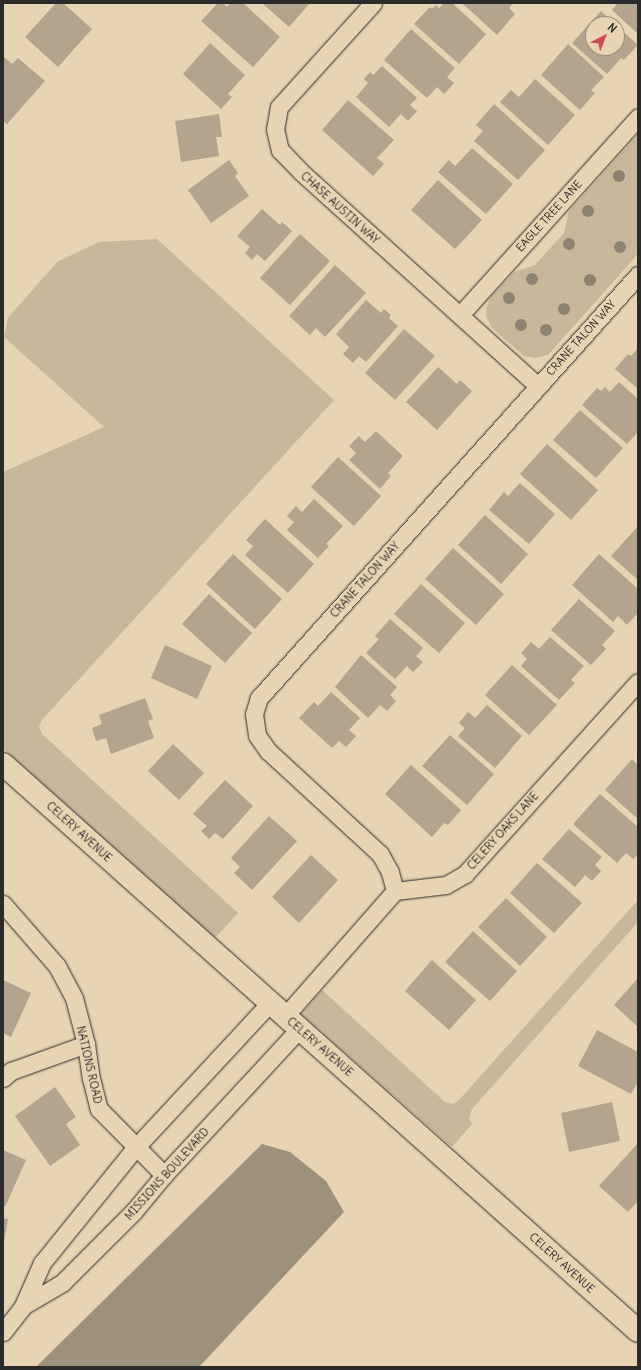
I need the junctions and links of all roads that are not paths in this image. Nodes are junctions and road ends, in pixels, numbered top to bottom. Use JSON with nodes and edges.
{"nodes":[{"id":1,"x":373,"y":3,"type":"edge"},
{"id":2,"x":638,"y":117,"type":"edge"},
{"id":3,"x":638,"y":275,"type":"edge"},
{"id":4,"x":460,"y":315,"type":"junction"},
{"id":5,"x":538,"y":386,"type":"junction"},
{"id":6,"x":638,"y":682,"type":"edge"},
{"id":7,"x":3,"y":764,"type":"edge"},
{"id":8,"x":395,"y":891,"type":"junction"},
{"id":9,"x":3,"y":904,"type":"edge"},
{"id":10,"x":285,"y":1016,"type":"junction"},
{"id":11,"x":86,"y":1044,"type":"junction"},
{"id":12,"x":3,"y":1078,"type":"edge"},
{"id":13,"x":136,"y":1147,"type":"junction"},
{"id":14,"x":164,"y":1175,"type":"junction"},
{"id":15,"x":24,"y":1306,"type":"junction"},
{"id":16,"x":638,"y":1331,"type":"edge"},
{"id":17,"x":3,"y":1332,"type":"edge"}],
"edges":[{"from":1,"to":4,"type":"street","name":"CHASE AUSTIN WAY"},
{"from":2,"to":4,"type":"street","name":"EAGLE TREE LANE"},
{"from":3,"to":5,"type":"street","name":"CRANE TALON WAY"},
{"from":4,"to":5,"type":"street","name":"CHASE AUSTIN WAY"},
{"from":5,"to":8,"type":"street","name":"CRANE TALON WAY"},
{"from":6,"to":8,"type":"street","name":"CELERY OAKS LANE"},
{"from":7,"to":10,"type":"main road","name":"CELERY AVENUE"},
{"from":8,"to":10,"type":"street"},
{"from":9,"to":11,"type":"street","name":"NATIONS ROAD"},
{"from":10,"to":13,"type":"street","name":"MISSIONS BOULEVARD"},
{"from":10,"to":14,"type":"street","name":"MISSIONS BOULEVARD"},
{"from":10,"to":16,"type":"main road","name":"CELERY AVENUE"},
{"from":11,"to":12,"type":"street"},
{"from":11,"to":13,"type":"street","name":"NATIONS ROAD"},
{"from":13,"to":14,"type":"street","name":"NATIONS ROAD"},
{"from":13,"to":15,"type":"street","name":"MISSIONS BOULEVARD"},
{"from":14,"to":15,"type":"street","name":"MISSIONS BOULEVARD"},
{"from":15,"to":17,"type":"street","name":"MISSIONS BOULEVARD"}]}
